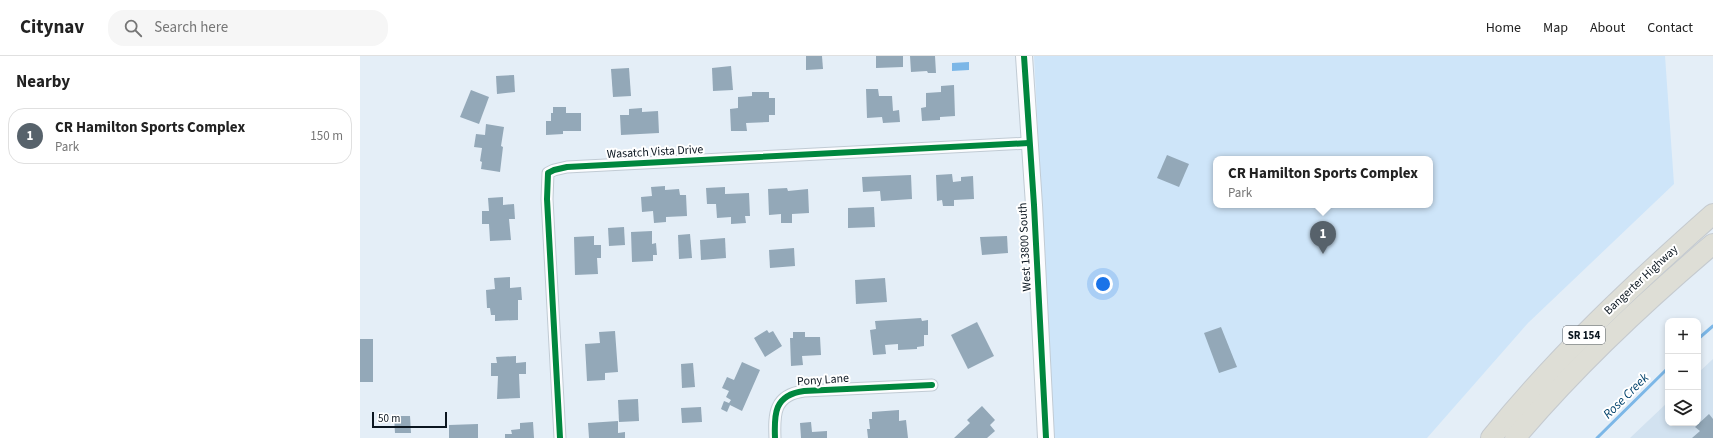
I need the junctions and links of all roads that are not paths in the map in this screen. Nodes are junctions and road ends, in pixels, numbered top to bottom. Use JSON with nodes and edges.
{"nodes":[{"id":1,"x":1024,"y":56,"type":"edge"},
{"id":2,"x":1029,"y":143,"type":"junction"},
{"id":3,"x":1713,"y":206,"type":"edge"},
{"id":4,"x":1713,"y":214,"type":"edge"},
{"id":5,"x":1685,"y":239,"type":"junction"},
{"id":6,"x":1713,"y":244,"type":"edge"},
{"id":7,"x":1713,"y":253,"type":"edge"},
{"id":8,"x":1656,"y":293,"type":"junction"},
{"id":9,"x":932,"y":385,"type":"dead end"},
{"id":10,"x":560,"y":438,"type":"edge"},
{"id":11,"x":775,"y":438,"type":"edge"},
{"id":12,"x":1046,"y":438,"type":"edge"},
{"id":13,"x":1491,"y":438,"type":"edge"},
{"id":14,"x":1515,"y":438,"type":"edge"}],
"edges":[{"from":1,"to":2,"type":"street","name":"West 13800 South"},
{"from":2,"to":10,"type":"street","name":"Wasatch Vista Drive"},
{"from":2,"to":12,"type":"street","name":"West 13800 South"},
{"from":3,"to":5,"type":"highway"},
{"from":4,"to":5,"type":"highway","name":"Bangerter Highway","number":"SR 154"},
{"from":5,"to":13,"type":"highway","name":"Bangerter Highway","number":"SR 154"},
{"from":6,"to":8,"type":"highway","name":"Bangerter Highway","number":"SR 154"},
{"from":7,"to":8,"type":"highway"},
{"from":8,"to":14,"type":"highway","name":"Bangerter Highway","number":"SR 154"},
{"from":9,"to":11,"type":"street","name":"Pony Lane"}]}
